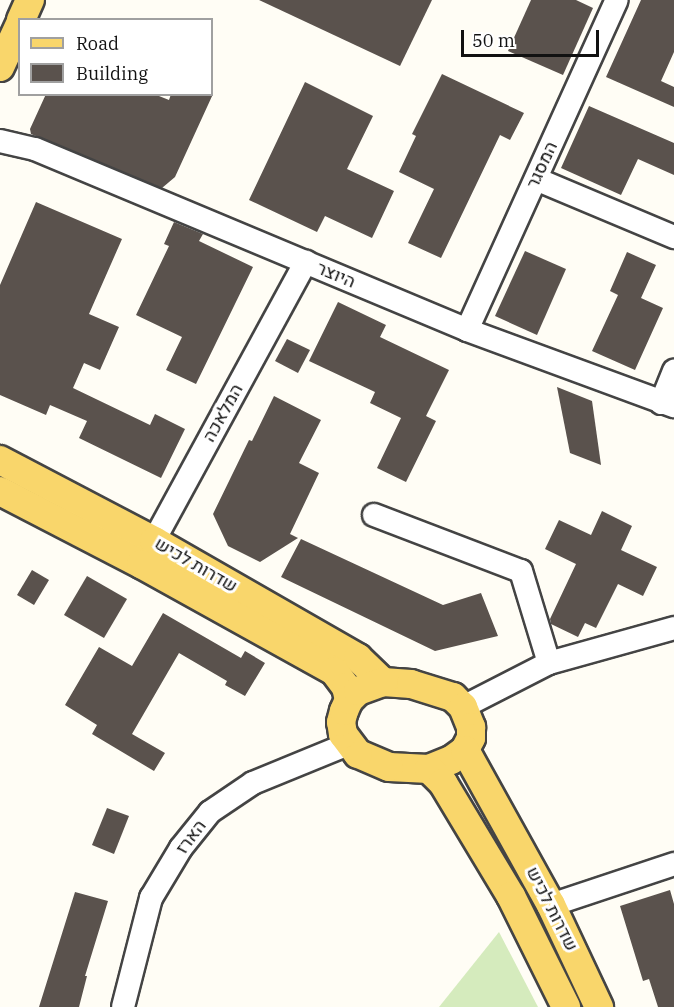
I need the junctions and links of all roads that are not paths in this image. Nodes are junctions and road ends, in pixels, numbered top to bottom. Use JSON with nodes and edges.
{"nodes":[{"id":1,"x":30,"y":0,"type":"edge"},
{"id":2,"x":618,"y":0,"type":"edge"},
{"id":3,"x":22,"y":18,"type":"edge"},
{"id":4,"x":18,"y":28,"type":"edge"},
{"id":5,"x":0,"y":67,"type":"edge"},
{"id":6,"x":0,"y":141,"type":"edge"},
{"id":7,"x":536,"y":179,"type":"junction"},
{"id":8,"x":674,"y":237,"type":"edge"},
{"id":9,"x":306,"y":261,"type":"junction"},
{"id":10,"x":467,"y":330,"type":"junction"},
{"id":11,"x":674,"y":370,"type":"edge"},
{"id":12,"x":668,"y":405,"type":"edge"},
{"id":13,"x":0,"y":460,"type":"edge"},
{"id":14,"x":0,"y":491,"type":"edge"},
{"id":15,"x":374,"y":515,"type":"dead end"},
{"id":16,"x":147,"y":552,"type":"junction"},
{"id":17,"x":674,"y":628,"type":"edge"},
{"id":18,"x":549,"y":663,"type":"junction"},
{"id":19,"x":383,"y":682,"type":"junction"},
{"id":20,"x":349,"y":700,"type":"junction"},
{"id":21,"x":463,"y":707,"type":"junction"},
{"id":22,"x":348,"y":744,"type":"junction"},
{"id":23,"x":465,"y":750,"type":"junction"},
{"id":24,"x":429,"y":770,"type":"junction"},
{"id":25,"x":674,"y":864,"type":"edge"},
{"id":26,"x":551,"y":905,"type":"junction"},
{"id":27,"x":123,"y":1007,"type":"edge"},
{"id":28,"x":566,"y":1007,"type":"edge"},
{"id":29,"x":600,"y":1007,"type":"edge"}],
"edges":[{"from":1,"to":3,"type":"main road"},
{"from":2,"to":7,"type":"street","name":"המסגר"},
{"from":4,"to":5,"type":"main road"},
{"from":6,"to":9,"type":"street","name":"היוצר"},
{"from":7,"to":8,"type":"street"},
{"from":7,"to":10,"type":"street","name":"המסגר"},
{"from":9,"to":10,"type":"street","name":"היוצר"},
{"from":9,"to":16,"type":"street","name":"המלאכה"},
{"from":10,"to":12,"type":"street","name":"היוצר"},
{"from":11,"to":12,"type":"street"},
{"from":13,"to":16,"type":"main road","name":"שדרות לכיש"},
{"from":14,"to":16,"type":"main road","name":"שדרות לכיש"},
{"from":15,"to":18,"type":"street"},
{"from":16,"to":19,"type":"main road","name":"שדרות לכיש"},
{"from":16,"to":20,"type":"main road","name":"שדרות לכיש"},
{"from":17,"to":18,"type":"street"},
{"from":18,"to":21,"type":"street"},
{"from":19,"to":20,"type":"main road"},
{"from":19,"to":21,"type":"main road"},
{"from":20,"to":22,"type":"main road"},
{"from":21,"to":23,"type":"main road"},
{"from":22,"to":24,"type":"main road"},
{"from":22,"to":27,"type":"street","name":"הארז"},
{"from":23,"to":24,"type":"main road"},
{"from":23,"to":26,"type":"main road","name":"שדרות לכיש"},
{"from":24,"to":28,"type":"main road","name":"שדרות לכיש"},
{"from":25,"to":26,"type":"street"},
{"from":26,"to":29,"type":"main road","name":"שדרות לכיש"}]}
